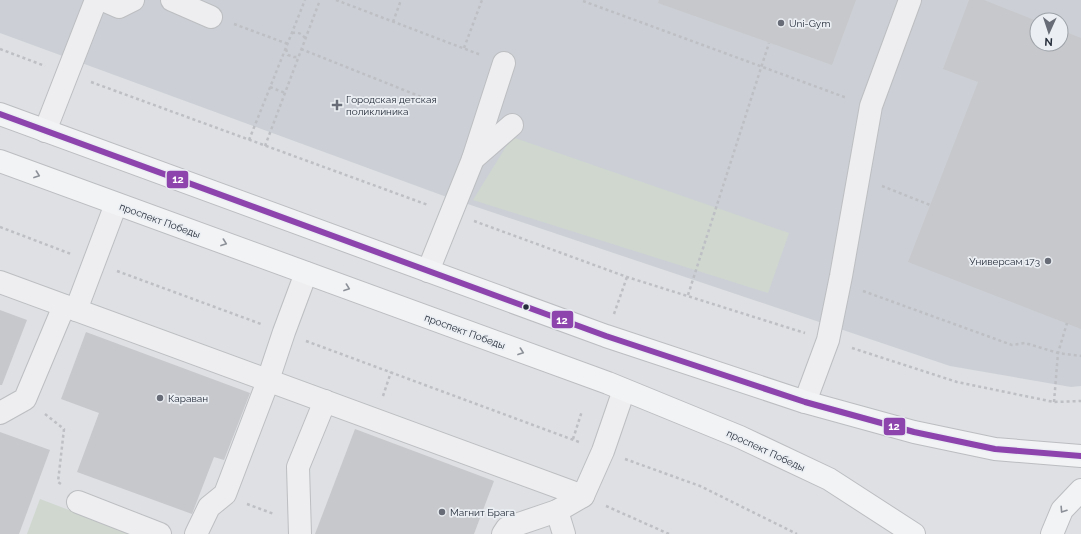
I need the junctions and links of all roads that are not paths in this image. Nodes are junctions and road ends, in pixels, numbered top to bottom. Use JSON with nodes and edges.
{"nodes":[{"id":1,"x":96,"y":0,"type":"edge"},
{"id":2,"x":103,"y":0,"type":"edge"},
{"id":3,"x":133,"y":0,"type":"edge"},
{"id":4,"x":172,"y":0,"type":"edge"},
{"id":5,"x":910,"y":0,"type":"edge"},
{"id":6,"x":220,"y":19,"type":"road end"},
{"id":7,"x":504,"y":63,"type":"road end"},
{"id":8,"x":0,"y":114,"type":"edge"},
{"id":9,"x":512,"y":125,"type":"dead end"},
{"id":10,"x":45,"y":131,"type":"junction"},
{"id":11,"x":472,"y":158,"type":"junction"},
{"id":12,"x":0,"y":161,"type":"edge"},
{"id":13,"x":116,"y":204,"type":"junction"},
{"id":14,"x":428,"y":271,"type":"junction"},
{"id":15,"x":306,"y":273,"type":"junction"},
{"id":16,"x":0,"y":282,"type":"edge"},
{"id":17,"x":70,"y":308,"type":"junction"},
{"id":18,"x":268,"y":380,"type":"junction"},
{"id":19,"x":624,"y":390,"type":"junction"},
{"id":20,"x":325,"y":401,"type":"junction"},
{"id":21,"x":805,"y":402,"type":"junction"},
{"id":22,"x":0,"y":413,"type":"edge"},
{"id":23,"x":1081,"y":456,"type":"edge"},
{"id":24,"x":1081,"y":490,"type":"edge"},
{"id":25,"x":584,"y":496,"type":"junction"},
{"id":26,"x":78,"y":502,"type":"road end"},
{"id":27,"x":557,"y":512,"type":"junction"},
{"id":28,"x":160,"y":534,"type":"edge"},
{"id":29,"x":196,"y":534,"type":"edge"},
{"id":30,"x":300,"y":534,"type":"edge"},
{"id":31,"x":503,"y":534,"type":"edge"},
{"id":32,"x":564,"y":534,"type":"edge"},
{"id":33,"x":914,"y":534,"type":"edge"},
{"id":34,"x":1052,"y":534,"type":"edge"}],
"edges":[{"from":1,"to":10,"type":"street"},
{"from":2,"to":3,"type":"street"},
{"from":4,"to":6,"type":"street"},
{"from":5,"to":21,"type":"street"},
{"from":7,"to":11,"type":"street"},
{"from":8,"to":10,"type":"main road"},
{"from":9,"to":11,"type":"street"},
{"from":10,"to":14,"type":"main road"},
{"from":11,"to":14,"type":"street"},
{"from":12,"to":13,"type":"main road","name":"проспект Победы","one_way":true},
{"from":13,"to":15,"type":"main road","name":"проспект Победы","one_way":true},
{"from":13,"to":17,"type":"street"},
{"from":14,"to":21,"type":"main road"},
{"from":15,"to":18,"type":"street"},
{"from":15,"to":19,"type":"main road","name":"проспект Победы","one_way":true},
{"from":16,"to":17,"type":"street"},
{"from":17,"to":18,"type":"street"},
{"from":17,"to":22,"type":"street"},
{"from":18,"to":20,"type":"street"},
{"from":18,"to":29,"type":"street"},
{"from":19,"to":25,"type":"street"},
{"from":19,"to":33,"type":"main road","name":"проспект Победы"},
{"from":20,"to":25,"type":"street"},
{"from":20,"to":30,"type":"street"},
{"from":21,"to":23,"type":"main road"},
{"from":24,"to":34,"type":"main road","one_way":true},
{"from":25,"to":27,"type":"street"},
{"from":26,"to":28,"type":"street"},
{"from":27,"to":31,"type":"street"},
{"from":27,"to":32,"type":"street"}]}
